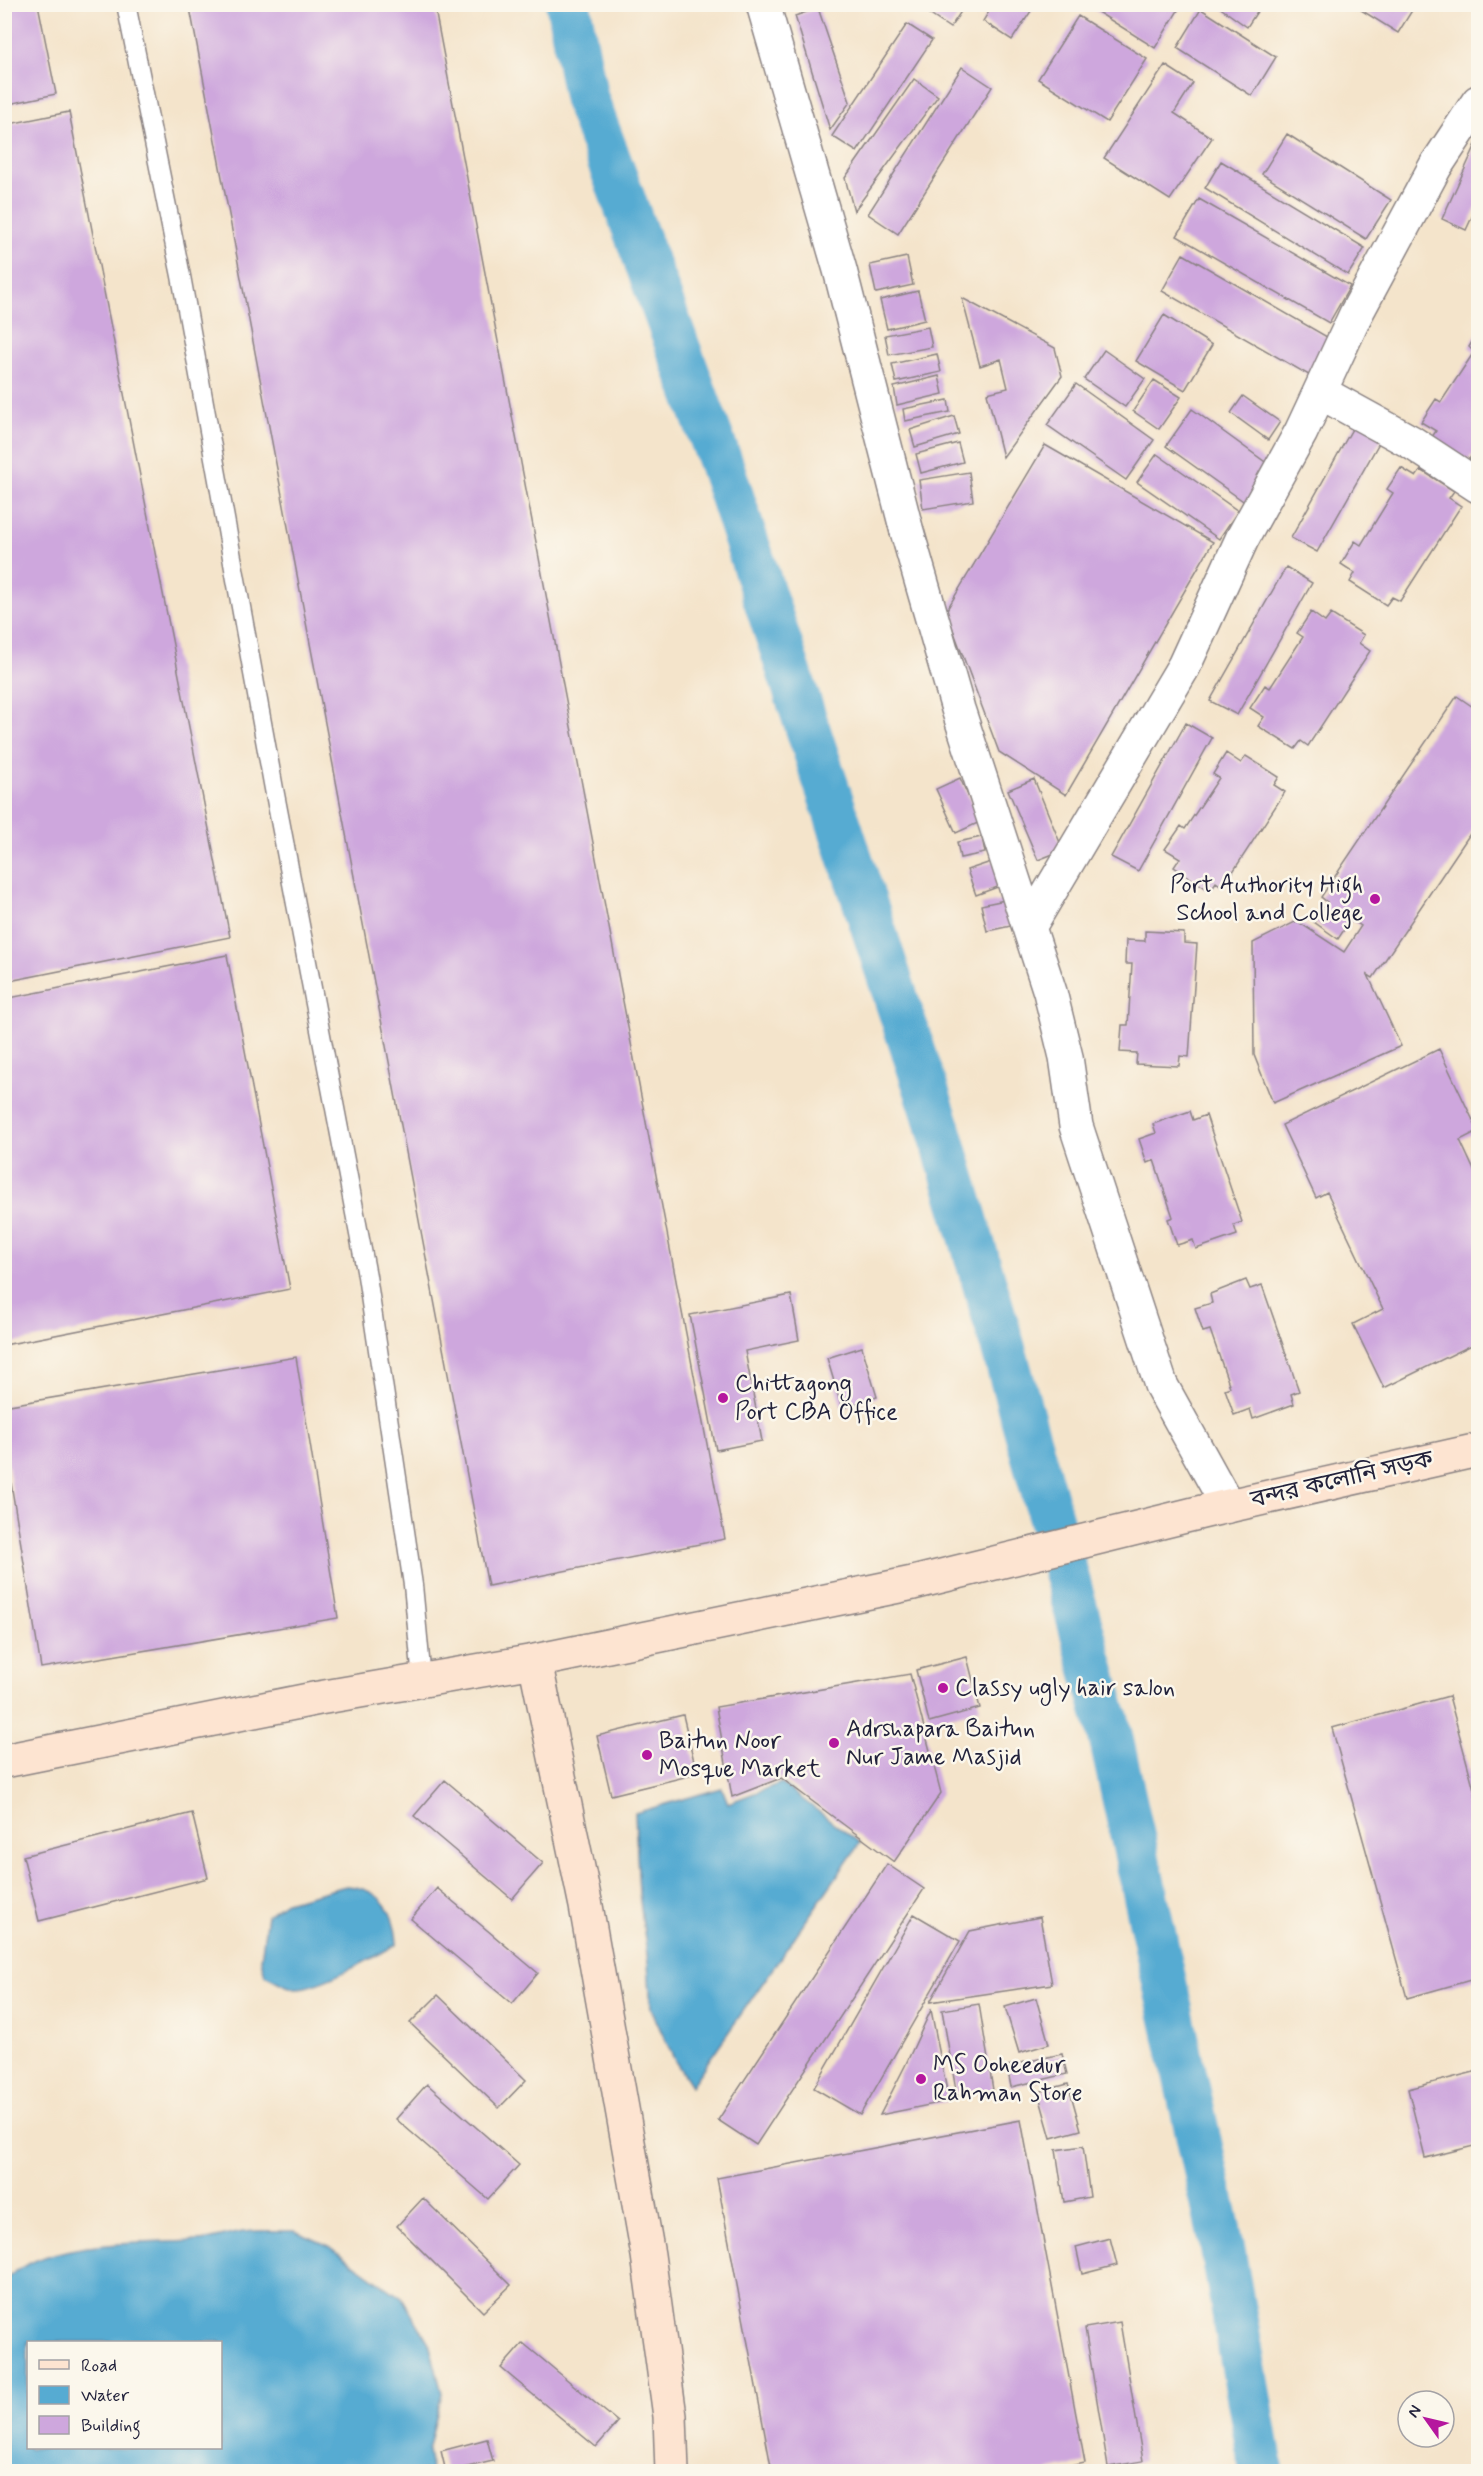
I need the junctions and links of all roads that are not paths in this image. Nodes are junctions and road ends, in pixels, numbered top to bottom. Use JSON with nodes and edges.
{"nodes":[{"id":1,"x":126,"y":4,"type":"edge"},
{"id":2,"x":763,"y":4,"type":"edge"},
{"id":3,"x":1479,"y":102,"type":"edge"},
{"id":4,"x":1320,"y":392,"type":"junction"},
{"id":5,"x":1479,"y":486,"type":"edge"},
{"id":6,"x":1029,"y":927,"type":"junction"},
{"id":7,"x":1479,"y":1450,"type":"edge"},
{"id":8,"x":1217,"y":1509,"type":"junction"},
{"id":9,"x":535,"y":1661,"type":"junction"},
{"id":10,"x":422,"y":1680,"type":"junction"},
{"id":11,"x":4,"y":1761,"type":"edge"},
{"id":12,"x":672,"y":2472,"type":"edge"}],
"edges":[{"from":1,"to":10,"type":"lane"},
{"from":2,"to":6,"type":"street"},
{"from":3,"to":4,"type":"street"},
{"from":4,"to":5,"type":"street"},
{"from":4,"to":6,"type":"street"},
{"from":6,"to":8,"type":"street"},
{"from":7,"to":8,"type":"street","name":"বন্দর কলোনি সড়ক"},
{"from":8,"to":9,"type":"street","name":"বন্দর কলোনি সড়ক"},
{"from":9,"to":10,"type":"street","name":"বন্দর কলোনি সড়ক"},
{"from":9,"to":12,"type":"street"},
{"from":10,"to":11,"type":"street","name":"বন্দর কলোনি সড়ক"}]}
